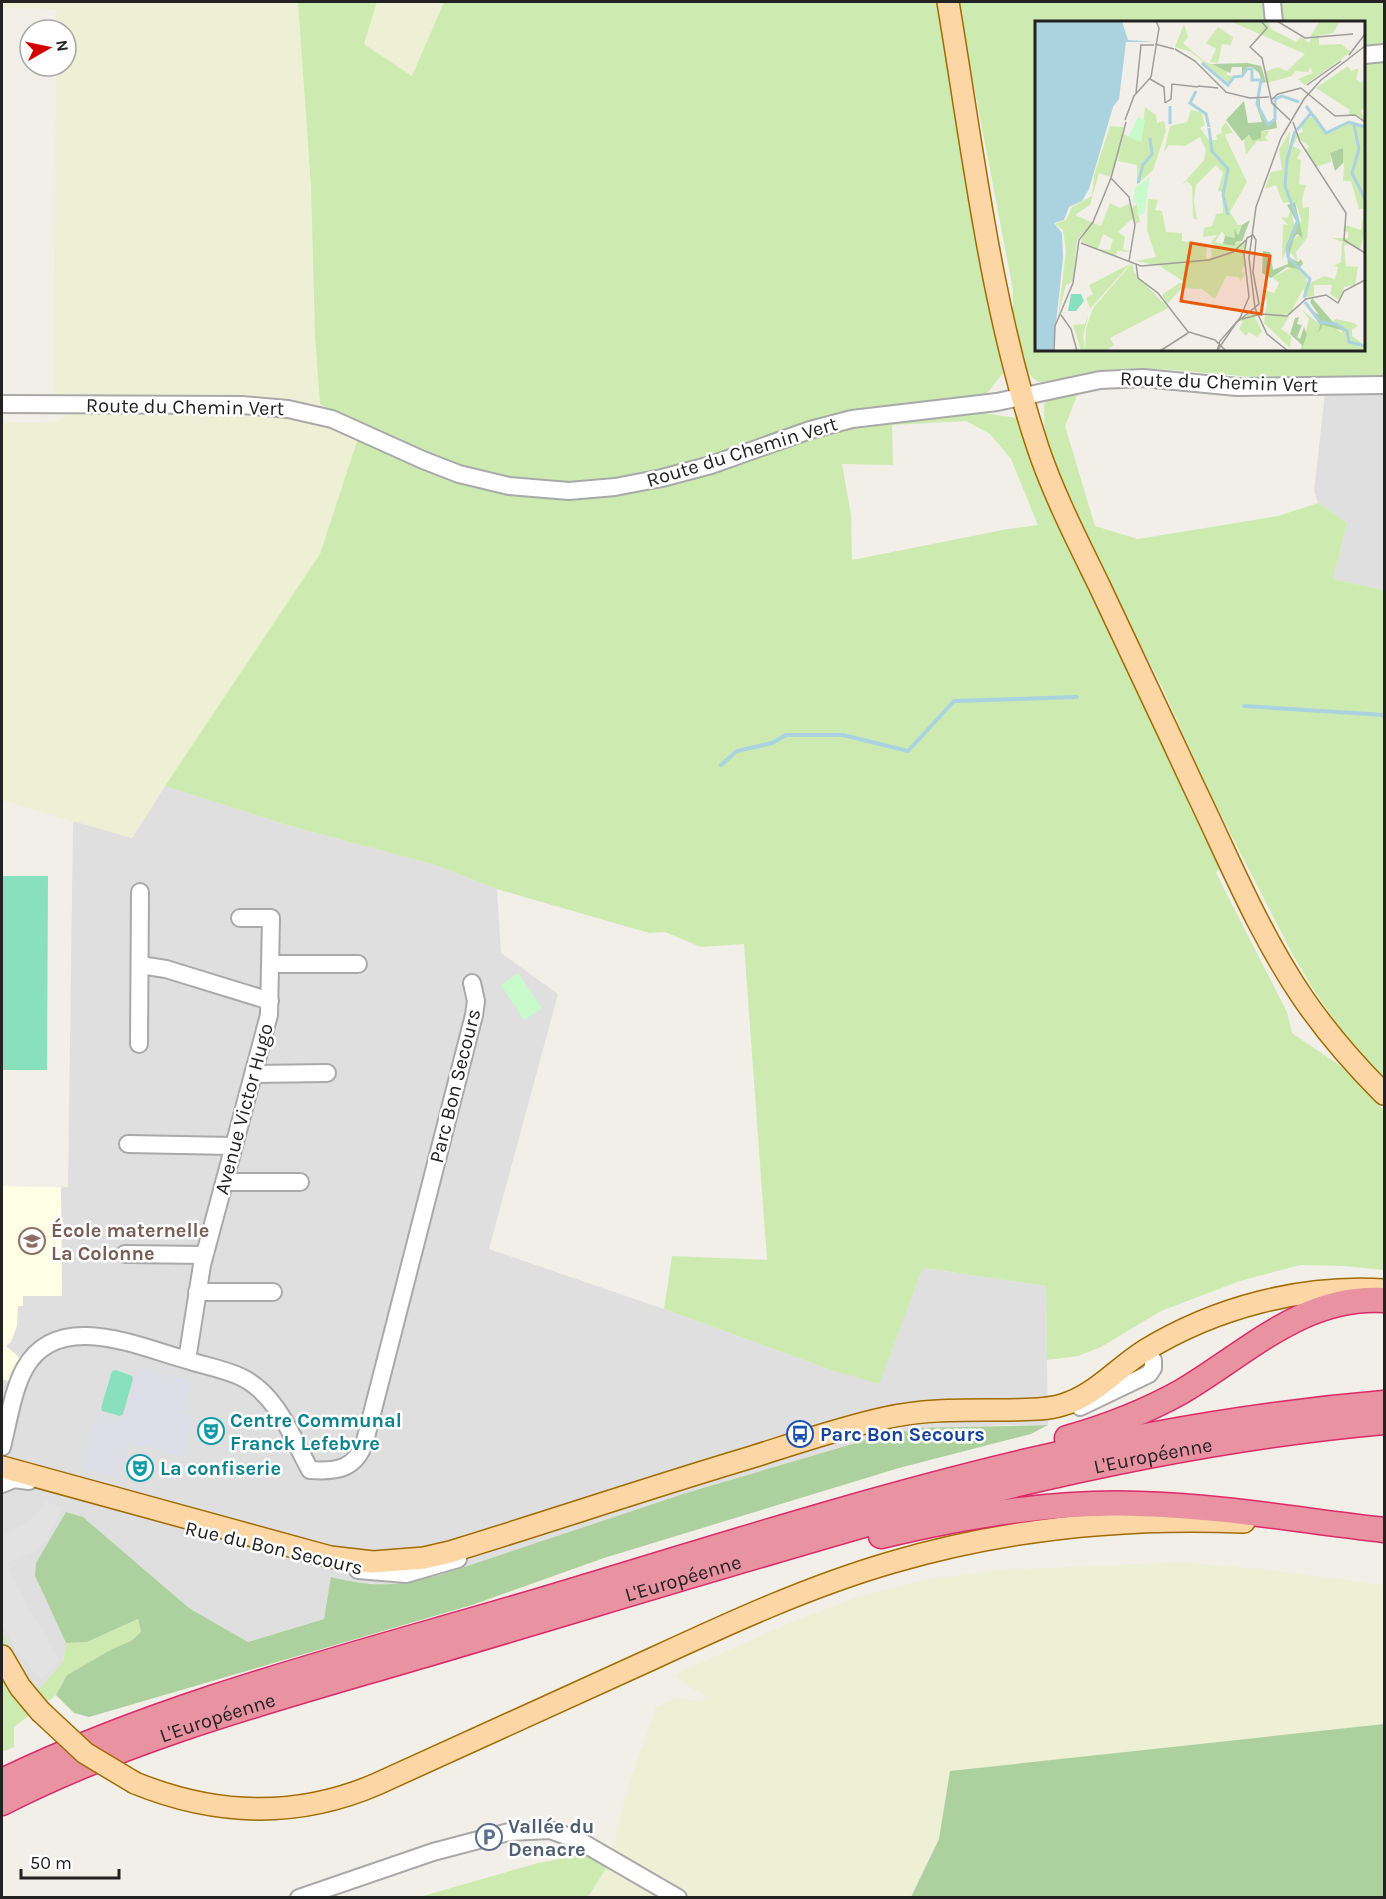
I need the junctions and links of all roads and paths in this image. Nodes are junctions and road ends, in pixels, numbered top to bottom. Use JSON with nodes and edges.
{"nodes":[{"id":1,"x":948,"y":2,"type":"edge"},
{"id":2,"x":1272,"y":2,"type":"edge"},
{"id":3,"x":1274,"y":21,"type":"edge"},
{"id":4,"x":1384,"y":53,"type":"edge"},
{"id":5,"x":1365,"y":55,"type":"edge"},
{"id":6,"x":1384,"y":385,"type":"edge"},
{"id":7,"x":1022,"y":398,"type":"junction"},
{"id":8,"x":2,"y":404,"type":"edge"},
{"id":9,"x":140,"y":892,"type":"dead end"},
{"id":10,"x":240,"y":918,"type":"dead end"},
{"id":11,"x":140,"y":964,"type":"junction"},
{"id":12,"x":271,"y":964,"type":"junction"},
{"id":13,"x":358,"y":964,"type":"dead end"},
{"id":14,"x":472,"y":983,"type":"dead end"},
{"id":15,"x":270,"y":1001,"type":"junction"},
{"id":16,"x":139,"y":1044,"type":"dead end"},
{"id":17,"x":327,"y":1073,"type":"dead end"},
{"id":18,"x":253,"y":1074,"type":"junction"},
{"id":19,"x":1384,"y":1094,"type":"edge"},
{"id":20,"x":128,"y":1144,"type":"dead end"},
{"id":21,"x":233,"y":1146,"type":"junction"},
{"id":22,"x":224,"y":1182,"type":"junction"},
{"id":23,"x":300,"y":1182,"type":"dead end"},
{"id":24,"x":125,"y":1254,"type":"dead end"},
{"id":25,"x":204,"y":1255,"type":"junction"},
{"id":26,"x":1384,"y":1290,"type":"edge"},
{"id":27,"x":273,"y":1292,"type":"dead end"},
{"id":28,"x":197,"y":1293,"type":"junction"},
{"id":29,"x":1384,"y":1299,"type":"edge"},
{"id":30,"x":1145,"y":1351,"type":"junction"},
{"id":31,"x":187,"y":1360,"type":"junction"},
{"id":32,"x":1384,"y":1403,"type":"edge"},
{"id":33,"x":1384,"y":1422,"type":"edge"},
{"id":34,"x":2,"y":1448,"type":"edge"},
{"id":35,"x":737,"y":1466,"type":"junction"},
{"id":36,"x":2,"y":1467,"type":"edge"},
{"id":37,"x":985,"y":1472,"type":"junction"},
{"id":38,"x":2,"y":1484,"type":"edge"},
{"id":39,"x":650,"y":1492,"type":"junction"},
{"id":40,"x":1384,"y":1530,"type":"edge"},
{"id":41,"x":1384,"y":1536,"type":"edge"},
{"id":42,"x":591,"y":1606,"type":"junction"},
{"id":43,"x":2,"y":1656,"type":"edge"},
{"id":44,"x":2,"y":1780,"type":"edge"},
{"id":45,"x":2,"y":1803,"type":"edge"},
{"id":46,"x":299,"y":1898,"type":"edge"},
{"id":47,"x":678,"y":1898,"type":"edge"}],
"edges":[{"from":1,"to":7,"type":"main road"},
{"from":2,"to":3,"type":"street"},
{"from":4,"to":5,"type":"street"},
{"from":6,"to":7,"type":"street","name":"Route du Chemin Vert"},
{"from":7,"to":8,"type":"street","name":"Route du Chemin Vert"},
{"from":7,"to":19,"type":"main road"},
{"from":9,"to":11,"type":"street"},
{"from":10,"to":12,"type":"street","name":"Avenue Victor Hugo"},
{"from":11,"to":15,"type":"street"},
{"from":11,"to":16,"type":"street"},
{"from":12,"to":13,"type":"street"},
{"from":12,"to":15,"type":"street","name":"Avenue Victor Hugo"},
{"from":14,"to":31,"type":"street","name":"Parc Bon Secours"},
{"from":15,"to":18,"type":"street","name":"Avenue Victor Hugo"},
{"from":17,"to":18,"type":"street"},
{"from":18,"to":21,"type":"street","name":"Avenue Victor Hugo"},
{"from":20,"to":21,"type":"street"},
{"from":21,"to":22,"type":"street","name":"Avenue Victor Hugo"},
{"from":22,"to":23,"type":"street"},
{"from":22,"to":25,"type":"street","name":"Avenue Victor Hugo"},
{"from":24,"to":25,"type":"street"},
{"from":25,"to":28,"type":"street","name":"Avenue Victor Hugo"},
{"from":26,"to":30,"type":"main road","name":"Rue du Bon Secours"},
{"from":27,"to":28,"type":"street"},
{"from":28,"to":31,"type":"street","name":"Avenue Victor Hugo"},
{"from":29,"to":37,"type":"highway"},
{"from":30,"to":35,"type":"main road","name":"Rue du Bon Secours"},
{"from":30,"to":35,"type":"street","name":"Rue du Bon Secours"},
{"from":31,"to":34,"type":"street"},
{"from":32,"to":37,"type":"highway","name":"L'Européenne"},
{"from":33,"to":42,"type":"highway","name":"L'Européenne"},
{"from":35,"to":39,"type":"main road","name":"Rue du Bon Secours"},
{"from":36,"to":39,"type":"main road","name":"Rue du Bon Secours"},
{"from":37,"to":44,"type":"highway","name":"L'Européenne"},
{"from":38,"to":39,"type":"street","name":"Rue du Bon Secours"},
{"from":40,"to":42,"type":"highway"},
{"from":41,"to":43,"type":"main road","bridge":true},
{"from":42,"to":45,"type":"highway","name":"L'Européenne"},
{"from":46,"to":47,"type":"street"}]}
